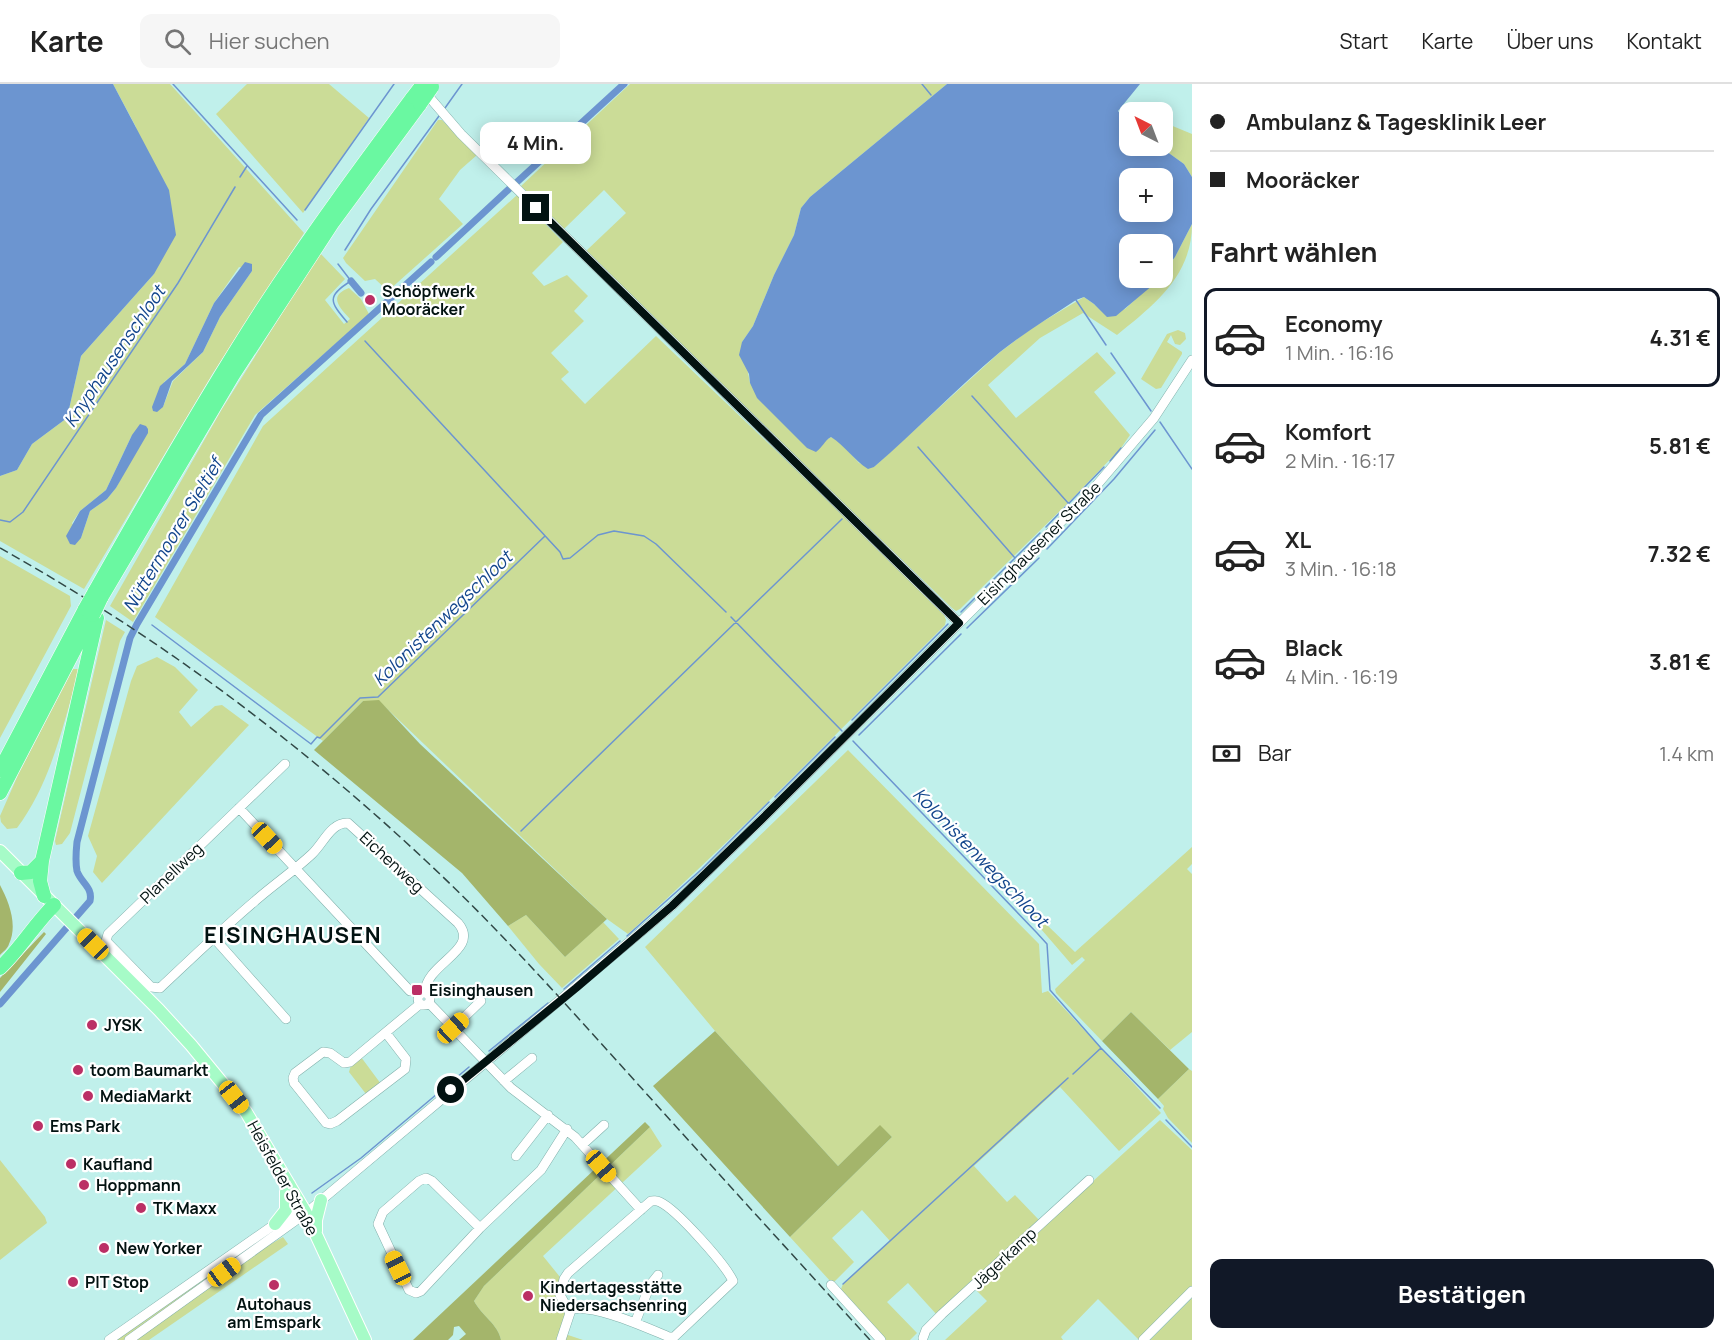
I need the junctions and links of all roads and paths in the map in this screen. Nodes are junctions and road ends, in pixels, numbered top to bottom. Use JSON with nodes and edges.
{"nodes":[{"id":1,"x":427,"y":85,"type":"edge"},
{"id":2,"x":1192,"y":360,"type":"edge"},
{"id":3,"x":94,"y":607,"type":"junction"},
{"id":4,"x":959,"y":623,"type":"junction"},
{"id":5,"x":285,"y":764,"type":"dead end"},
{"id":6,"x":0,"y":770,"type":"edge"},
{"id":7,"x":0,"y":793,"type":"edge"},
{"id":8,"x":239,"y":808,"type":"junction"},
{"id":9,"x":0,"y":851,"type":"edge"},
{"id":10,"x":42,"y":861,"type":"junction"},
{"id":11,"x":296,"y":869,"type":"junction"},
{"id":12,"x":21,"y":873,"type":"junction"},
{"id":13,"x":49,"y":900,"type":"junction"},
{"id":14,"x":213,"y":938,"type":"junction"},
{"id":15,"x":0,"y":968,"type":"edge"},
{"id":16,"x":151,"y":987,"type":"joint"},
{"id":17,"x":410,"y":991,"type":"dead end"},
{"id":18,"x":482,"y":1001,"type":"dead end"},
{"id":19,"x":425,"y":1003,"type":"junction"},
{"id":20,"x":286,"y":1019,"type":"dead end"},
{"id":21,"x":453,"y":1028,"type":"junction"},
{"id":22,"x":386,"y":1033,"type":"junction"},
{"id":23,"x":532,"y":1058,"type":"dead end"},
{"id":24,"x":485,"y":1062,"type":"junction"},
{"id":25,"x":504,"y":1081,"type":"junction"},
{"id":26,"x":548,"y":1115,"type":"junction"},
{"id":27,"x":604,"y":1125,"type":"dead end"},
{"id":28,"x":567,"y":1129,"type":"junction"},
{"id":29,"x":582,"y":1145,"type":"junction"},
{"id":30,"x":516,"y":1156,"type":"dead end"},
{"id":31,"x":1089,"y":1180,"type":"dead end"},
{"id":32,"x":289,"y":1184,"type":"junction"},
{"id":33,"x":321,"y":1200,"type":"junction"},
{"id":34,"x":640,"y":1210,"type":"junction"},
{"id":35,"x":306,"y":1213,"type":"junction"},
{"id":36,"x":275,"y":1224,"type":"junction"},
{"id":37,"x":480,"y":1228,"type":"junction"},
{"id":38,"x":316,"y":1235,"type":"junction"},
{"id":39,"x":658,"y":1275,"type":"dead end"},
{"id":40,"x":831,"y":1285,"type":"dead end"},
{"id":41,"x":1192,"y":1292,"type":"edge"},
{"id":42,"x":569,"y":1310,"type":"junction"},
{"id":43,"x":635,"y":1323,"type":"junction"},
{"id":44,"x":923,"y":1339,"type":"edge"},
{"id":45,"x":109,"y":1340,"type":"edge"},
{"id":46,"x":129,"y":1340,"type":"edge"},
{"id":47,"x":365,"y":1340,"type":"edge"},
{"id":48,"x":561,"y":1340,"type":"edge"},
{"id":49,"x":880,"y":1340,"type":"edge"},
{"id":50,"x":1143,"y":1340,"type":"edge"}],
"edges":[{"from":1,"to":3,"type":"highway","bridge":true},
{"from":1,"to":4,"type":"street"},
{"from":2,"to":4,"type":"street","name":"Eisinghausener Straße"},
{"from":3,"to":6,"type":"highway"},
{"from":3,"to":7,"type":"highway"},
{"from":3,"to":10,"type":"highway"},
{"from":4,"to":24,"type":"street","name":"Eisinghausener Straße"},
{"from":5,"to":8,"type":"street","name":"Planellweg"},
{"from":8,"to":11,"type":"street"},
{"from":8,"to":16,"type":"street","name":"Planellweg"},
{"from":9,"to":12,"type":"main road","name":"Heisfelder Straße"},
{"from":10,"to":12,"type":"highway"},
{"from":10,"to":13,"type":"highway"},
{"from":11,"to":14,"type":"street","name":"Eichenweg"},
{"from":11,"to":17,"type":"street"},
{"from":11,"to":19,"type":"street","name":"Eichenweg"},
{"from":12,"to":13,"type":"main road","name":"Heisfelder Straße"},
{"from":13,"to":15,"type":"highway"},
{"from":13,"to":32,"type":"main road","name":"Heisfelder Straße"},
{"from":14,"to":16,"type":"street","name":"Eichenweg"},
{"from":14,"to":20,"type":"street"},
{"from":18,"to":21,"type":"street"},
{"from":19,"to":21,"type":"street"},
{"from":19,"to":22,"type":"street"},
{"from":21,"to":24,"type":"street"},
{"from":22,"to":22,"type":"street"},
{"from":23,"to":25,"type":"street"},
{"from":24,"to":25,"type":"street"},
{"from":24,"to":33,"type":"street","name":"Eisinghausener Straße"},
{"from":25,"to":26,"type":"street"},
{"from":26,"to":28,"type":"street"},
{"from":26,"to":30,"type":"street"},
{"from":27,"to":29,"type":"street"},
{"from":28,"to":29,"type":"street"},
{"from":28,"to":37,"type":"street"},
{"from":29,"to":34,"type":"street"},
{"from":31,"to":44,"type":"street","name":"Jägerkamp"},
{"from":32,"to":35,"type":"main road","name":"Heisfelder Straße"},
{"from":32,"to":36,"type":"main road"},
{"from":33,"to":35,"type":"street","name":"Eisinghausener Straße"},
{"from":33,"to":38,"type":"main road"},
{"from":34,"to":42,"type":"street"},
{"from":34,"to":43,"type":"street"},
{"from":35,"to":36,"type":"street"},
{"from":35,"to":38,"type":"main road","name":"Heisfelder Straße"},
{"from":35,"to":46,"type":"street","name":"Eisinghausener Straße"},
{"from":36,"to":45,"type":"street"},
{"from":37,"to":37,"type":"street"},
{"from":38,"to":47,"type":"main road","name":"Heisfelder Straße"},
{"from":39,"to":43,"type":"street"},
{"from":40,"to":49,"type":"street"},
{"from":41,"to":50,"type":"street"},
{"from":42,"to":43,"type":"street"},
{"from":42,"to":48,"type":"street"}]}
